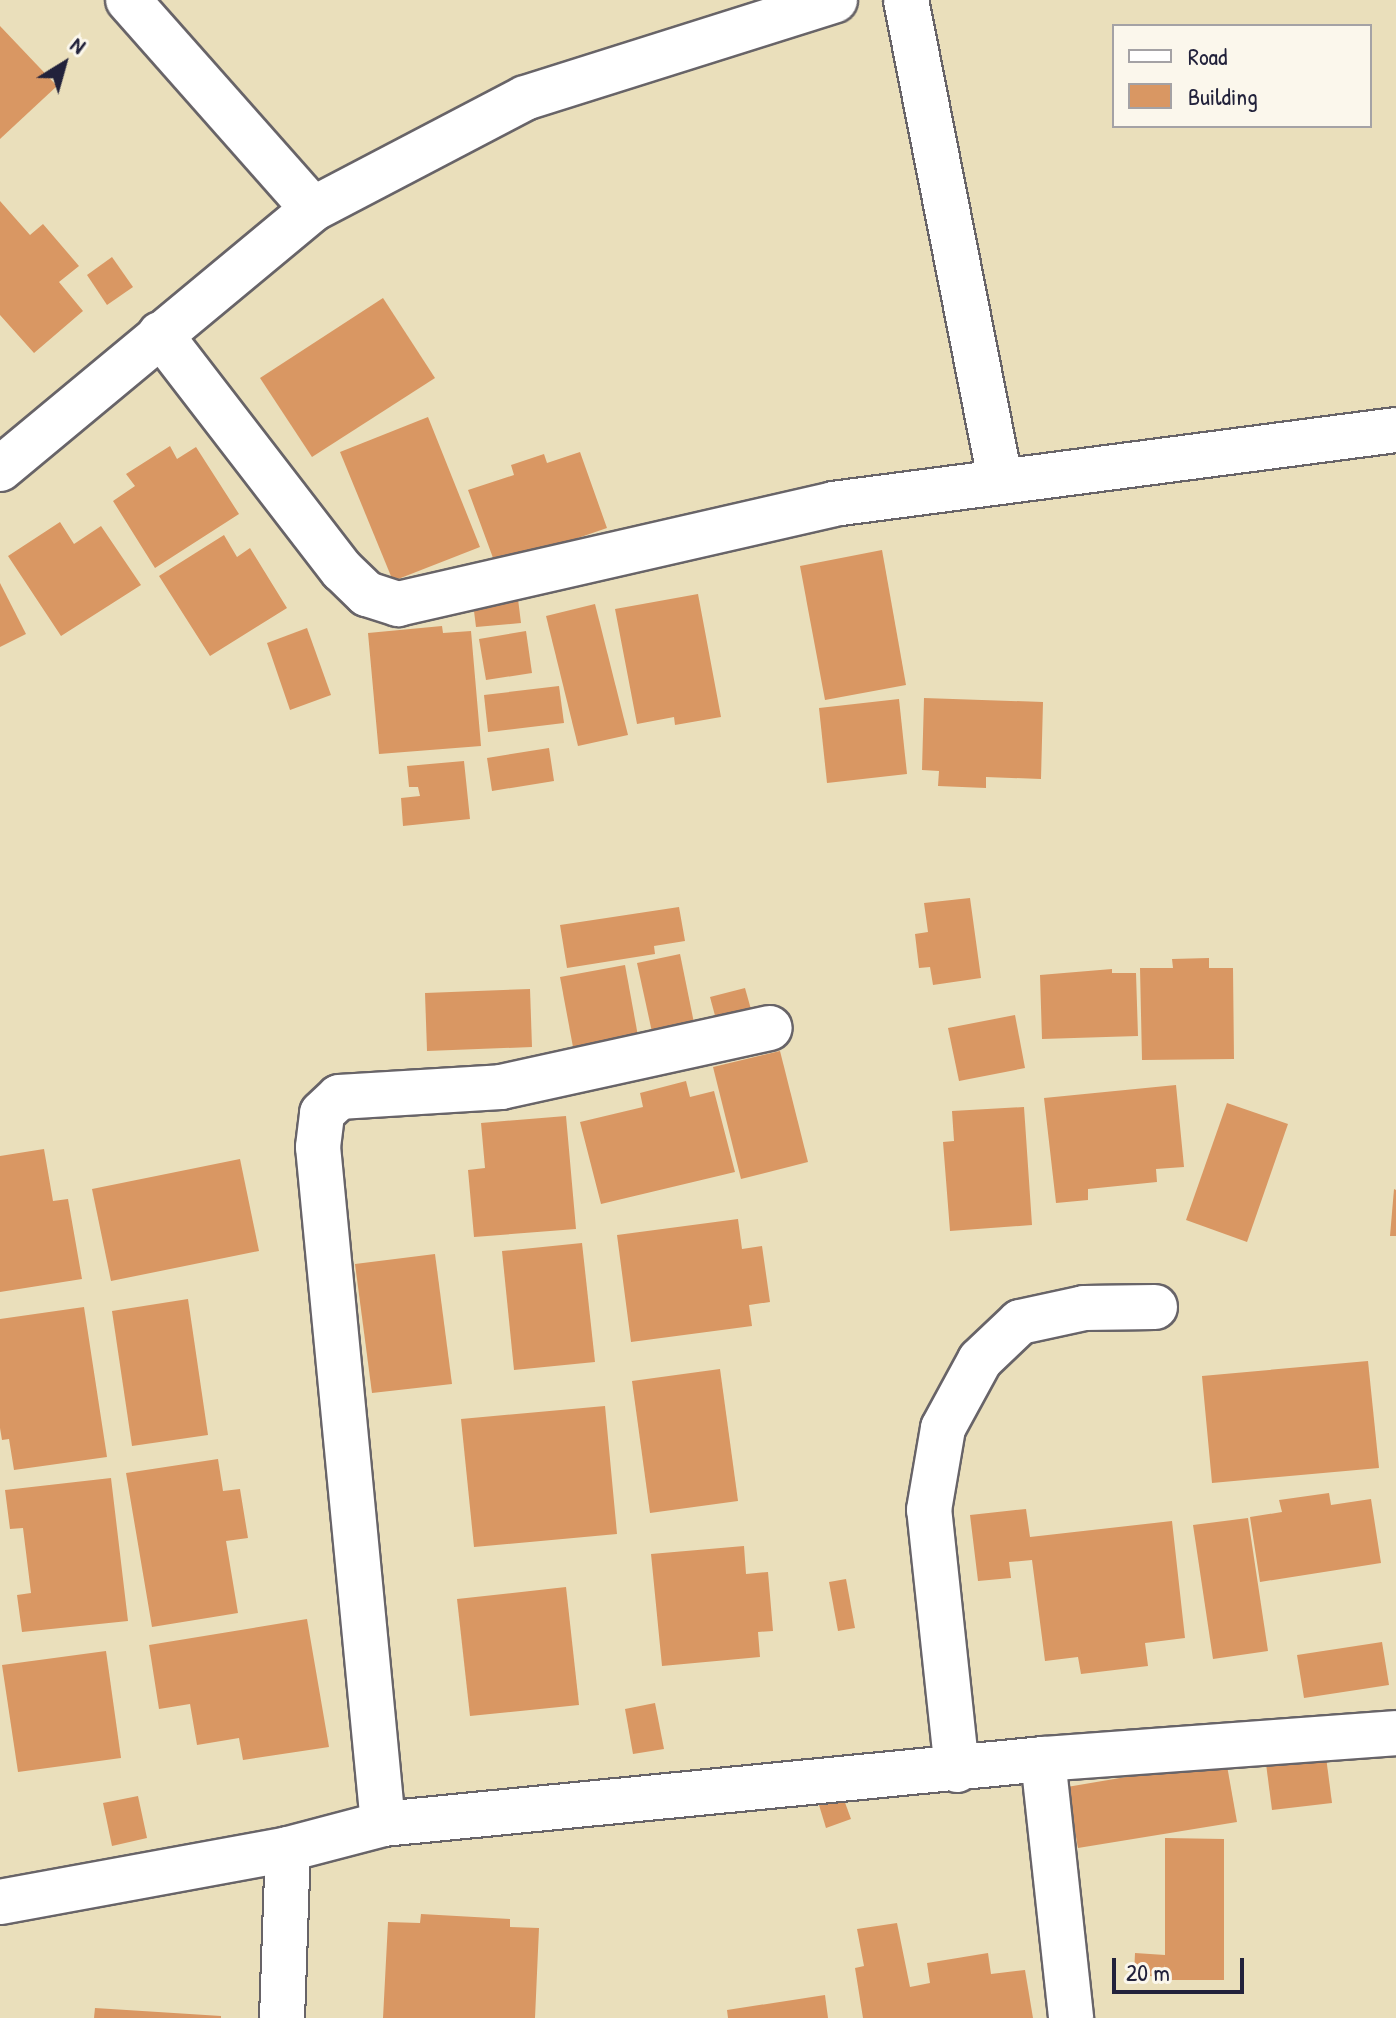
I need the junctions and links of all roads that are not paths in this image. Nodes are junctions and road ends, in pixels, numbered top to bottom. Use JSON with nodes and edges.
{"nodes":[{"id":1,"x":128,"y":0,"type":"edge"},
{"id":2,"x":835,"y":0,"type":"edge"},
{"id":3,"x":906,"y":0,"type":"edge"},
{"id":4,"x":313,"y":209,"type":"junction"},
{"id":5,"x":160,"y":334,"type":"junction"},
{"id":6,"x":1396,"y":430,"type":"edge"},
{"id":7,"x":0,"y":469,"type":"edge"},
{"id":8,"x":1001,"y":482,"type":"junction"},
{"id":9,"x":770,"y":1028,"type":"dead end"},
{"id":10,"x":1155,"y":1307,"type":"dead end"},
{"id":11,"x":1396,"y":1733,"type":"edge"},
{"id":12,"x":1043,"y":1759,"type":"junction"},
{"id":13,"x":957,"y":1770,"type":"junction"},
{"id":14,"x":383,"y":1824,"type":"junction"},
{"id":15,"x":288,"y":1849,"type":"junction"},
{"id":16,"x":0,"y":1902,"type":"edge"},
{"id":17,"x":282,"y":2018,"type":"edge"},
{"id":18,"x":1071,"y":2018,"type":"edge"}],
"edges":[{"from":1,"to":4,"type":"street"},
{"from":2,"to":4,"type":"street"},
{"from":3,"to":8,"type":"street"},
{"from":4,"to":5,"type":"street"},
{"from":5,"to":7,"type":"street"},
{"from":5,"to":8,"type":"street"},
{"from":6,"to":8,"type":"street"},
{"from":9,"to":14,"type":"street"},
{"from":10,"to":13,"type":"street"},
{"from":11,"to":12,"type":"street"},
{"from":12,"to":13,"type":"street"},
{"from":12,"to":18,"type":"street"},
{"from":13,"to":14,"type":"street"},
{"from":14,"to":15,"type":"street"},
{"from":15,"to":16,"type":"street"},
{"from":15,"to":17,"type":"street"}]}
